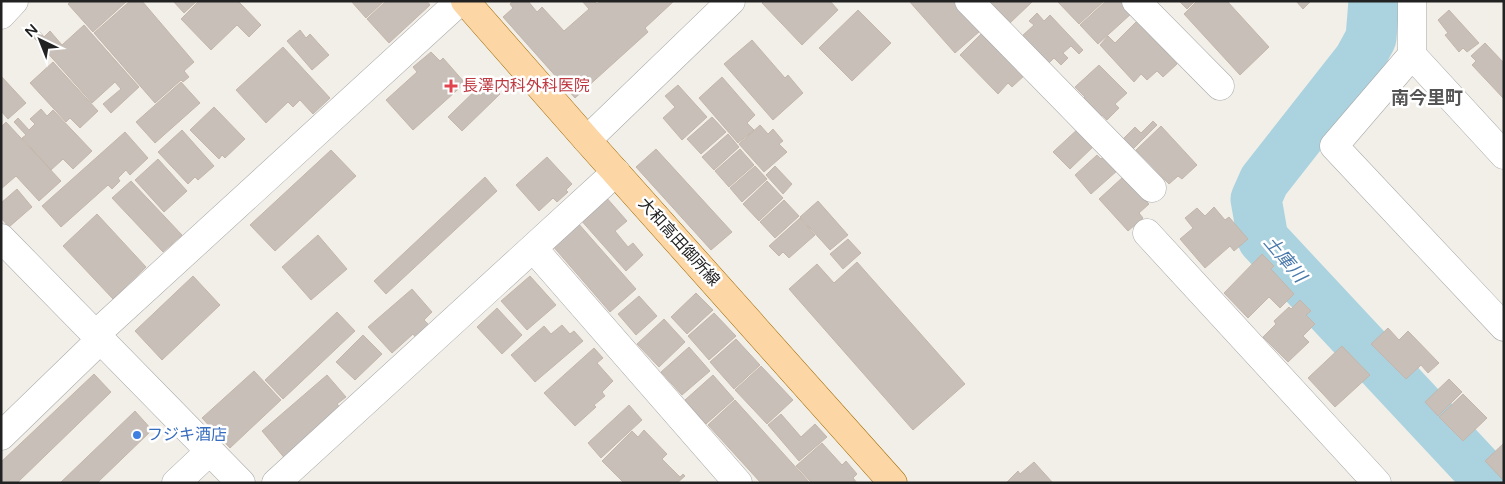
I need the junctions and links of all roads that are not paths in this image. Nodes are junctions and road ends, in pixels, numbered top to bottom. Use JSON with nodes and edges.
{"nodes":[{"id":1,"x":14,"y":1,"type":"edge"},
{"id":2,"x":460,"y":1,"type":"edge"},
{"id":3,"x":465,"y":1,"type":"edge"},
{"id":4,"x":731,"y":1,"type":"edge"},
{"id":5,"x":969,"y":1,"type":"edge"},
{"id":6,"x":1136,"y":1,"type":"edge"},
{"id":7,"x":1412,"y":1,"type":"edge"},
{"id":8,"x":1,"y":15,"type":"edge"},
{"id":9,"x":1412,"y":56,"type":"junction"},
{"id":10,"x":1220,"y":86,"type":"dead end"},
{"id":11,"x":586,"y":140,"type":"junction"},
{"id":12,"x":1504,"y":155,"type":"edge"},
{"id":13,"x":616,"y":172,"type":"junction"},
{"id":14,"x":1152,"y":188,"type":"dead end"},
{"id":15,"x":1147,"y":232,"type":"dead end"},
{"id":16,"x":1,"y":238,"type":"edge"},
{"id":17,"x":533,"y":248,"type":"junction"},
{"id":18,"x":1504,"y":327,"type":"edge"},
{"id":19,"x":98,"y":337,"type":"junction"},
{"id":20,"x":1,"y":436,"type":"edge"},
{"id":21,"x":210,"y":451,"type":"junction"},
{"id":22,"x":176,"y":483,"type":"edge"},
{"id":23,"x":241,"y":483,"type":"edge"},
{"id":24,"x":276,"y":483,"type":"edge"},
{"id":25,"x":738,"y":483,"type":"edge"},
{"id":26,"x":893,"y":483,"type":"edge"},
{"id":27,"x":1378,"y":483,"type":"edge"}],
"edges":[{"from":1,"to":8,"type":"street"},
{"from":2,"to":19,"type":"street"},
{"from":3,"to":11,"type":"main road","name":"大和高田御所線"},
{"from":4,"to":11,"type":"street"},
{"from":5,"to":14,"type":"street"},
{"from":6,"to":10,"type":"street"},
{"from":7,"to":9,"type":"street"},
{"from":9,"to":12,"type":"street"},
{"from":9,"to":18,"type":"street"},
{"from":11,"to":13,"type":"main road","name":"大和高田御所線"},
{"from":13,"to":17,"type":"street"},
{"from":13,"to":26,"type":"main road","name":"大和高田御所線"},
{"from":15,"to":27,"type":"street"},
{"from":16,"to":19,"type":"street"},
{"from":17,"to":24,"type":"street"},
{"from":17,"to":25,"type":"street"},
{"from":19,"to":20,"type":"street"},
{"from":19,"to":21,"type":"street"},
{"from":21,"to":22,"type":"street"},
{"from":21,"to":23,"type":"street"}]}
